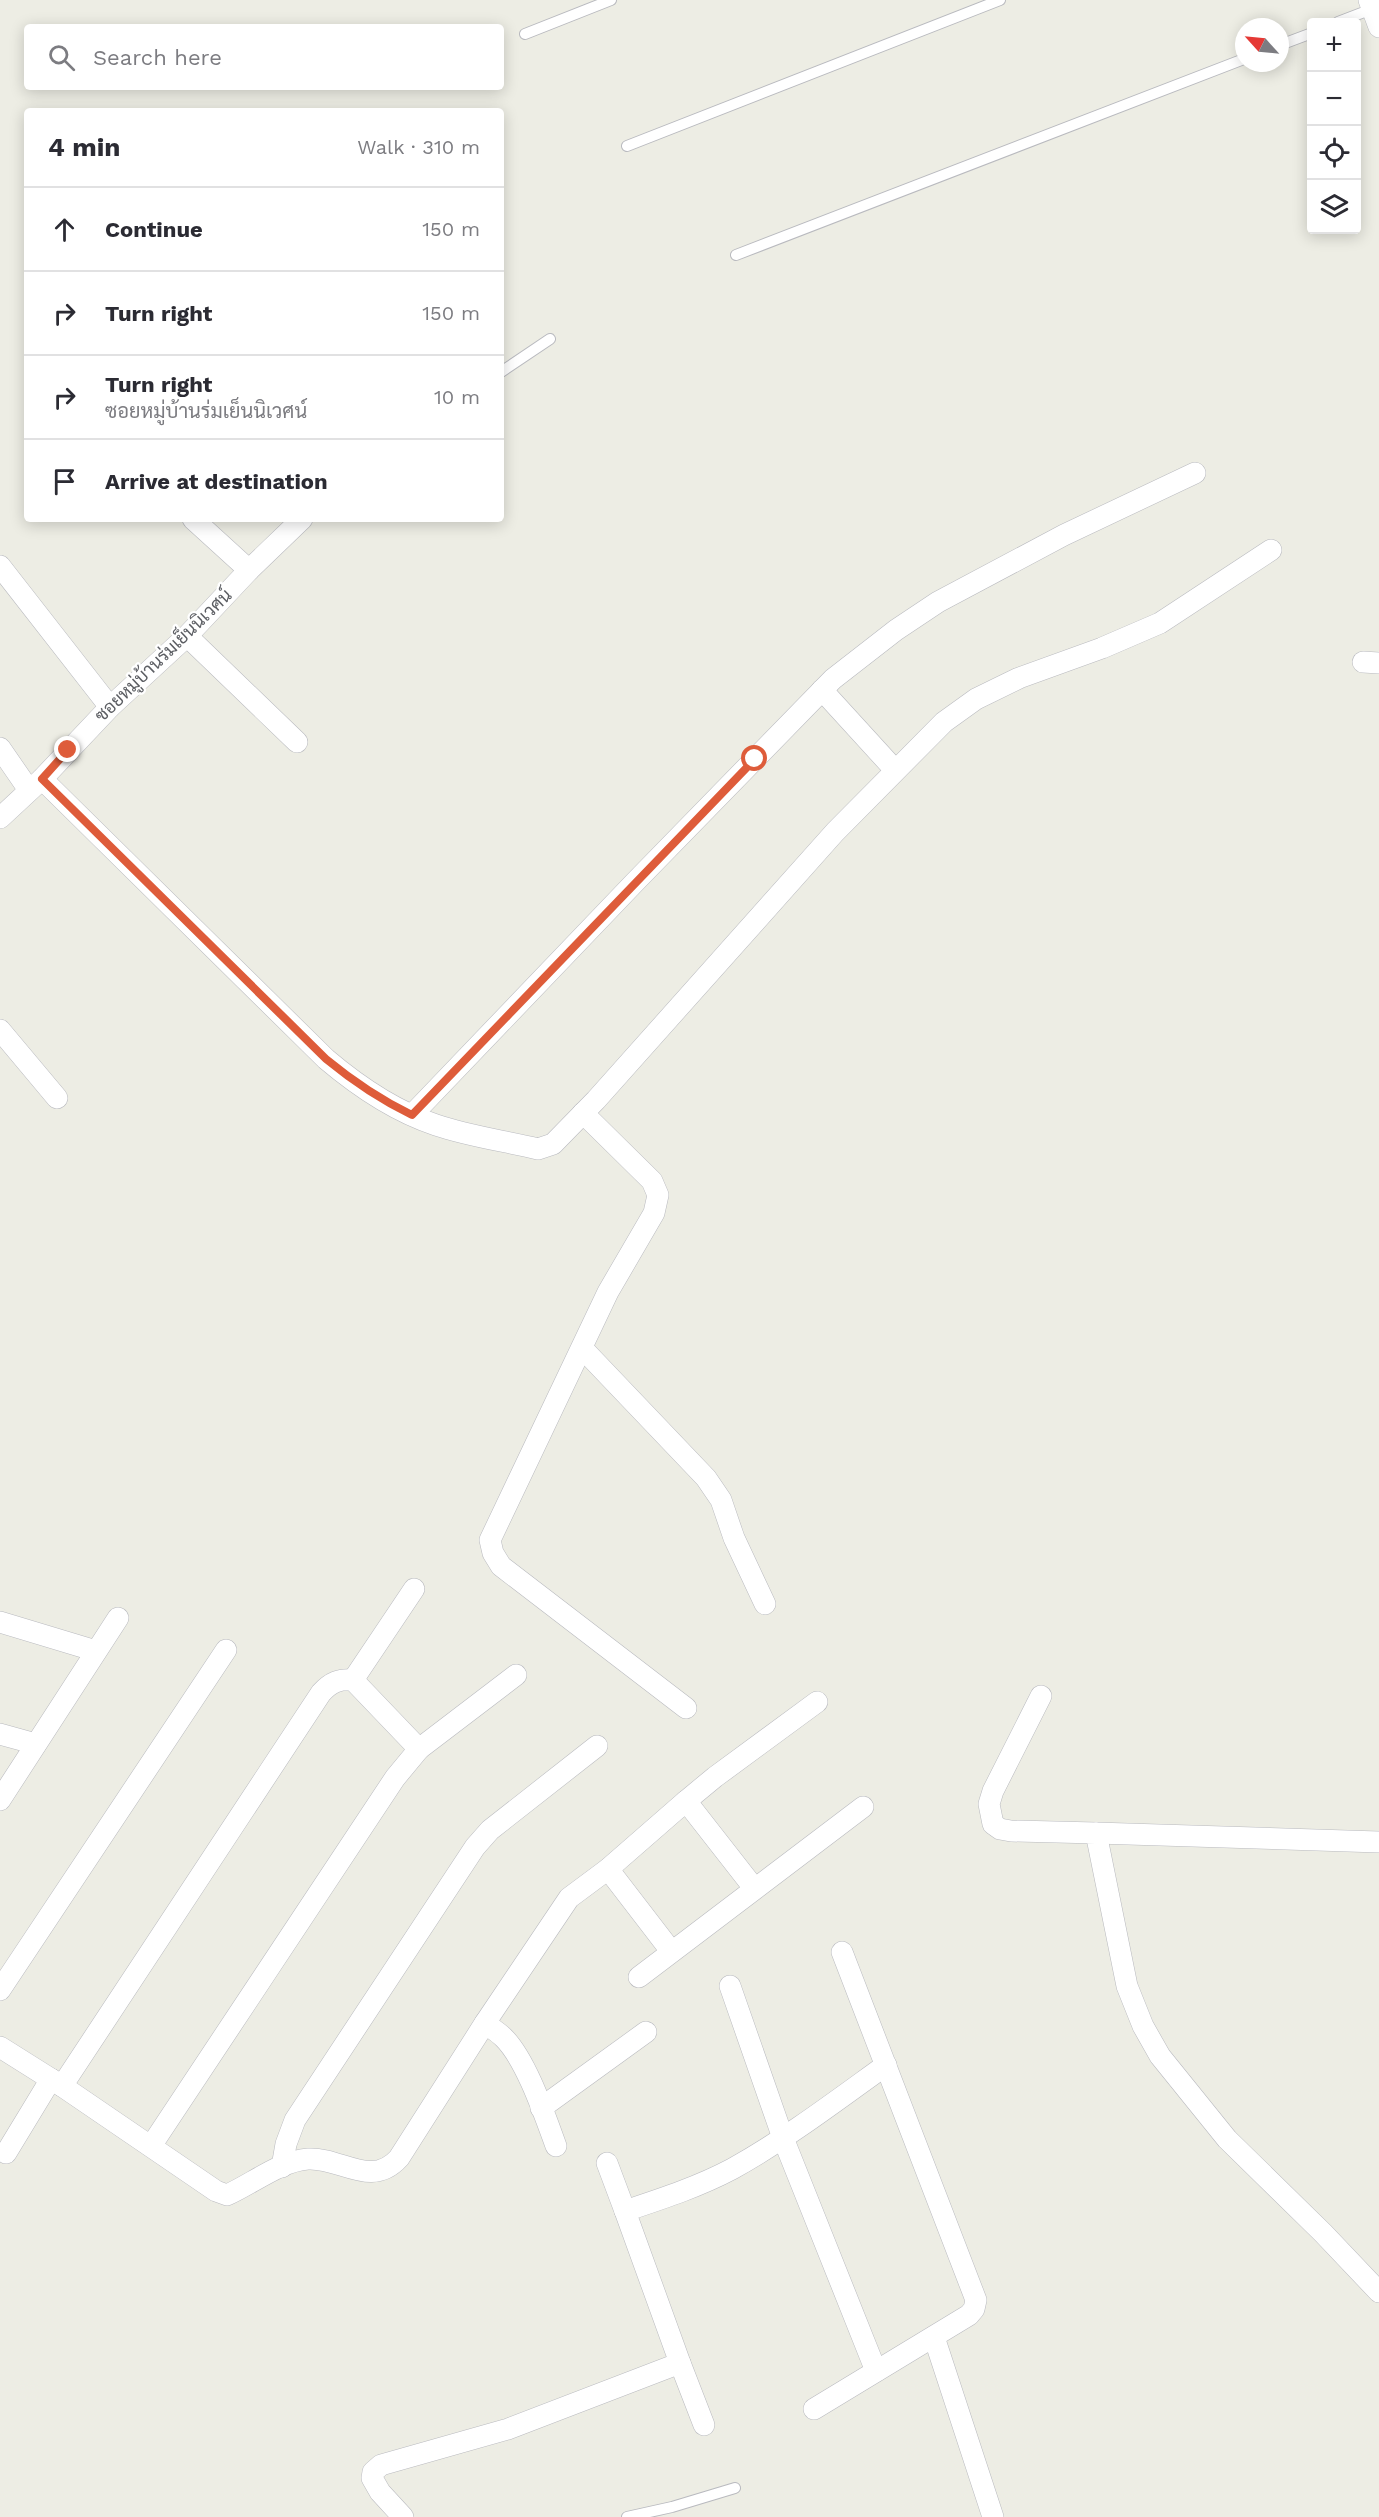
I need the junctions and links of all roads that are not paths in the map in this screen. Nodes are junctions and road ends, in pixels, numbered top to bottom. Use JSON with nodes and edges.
{"nodes":[{"id":1,"x":611,"y":0,"type":"edge"},
{"id":2,"x":1000,"y":0,"type":"edge"},
{"id":3,"x":1373,"y":12,"type":"edge"},
{"id":4,"x":1352,"y":18,"type":"edge"},
{"id":5,"x":525,"y":34,"type":"dead end"},
{"id":6,"x":1307,"y":35,"type":"edge"},
{"id":7,"x":1289,"y":42,"type":"edge"},
{"id":8,"x":1235,"y":62,"type":"edge"},
{"id":9,"x":627,"y":146,"type":"dead end"},
{"id":10,"x":736,"y":255,"type":"dead end"},
{"id":11,"x":550,"y":339,"type":"dead end"},
{"id":12,"x":504,"y":370,"type":"edge"},
{"id":13,"x":1195,"y":473,"type":"dead end"},
{"id":14,"x":196,"y":522,"type":"edge"},
{"id":15,"x":299,"y":522,"type":"edge"},
{"id":16,"x":1271,"y":550,"type":"dead end"},
{"id":17,"x":0,"y":566,"type":"edge"},
{"id":18,"x":249,"y":570,"type":"junction"},
{"id":19,"x":187,"y":636,"type":"junction"},
{"id":20,"x":822,"y":690,"type":"junction"},
{"id":21,"x":110,"y":707,"type":"junction"},
{"id":22,"x":297,"y":742,"type":"dead end"},
{"id":23,"x":0,"y":748,"type":"edge"},
{"id":24,"x":896,"y":770,"type":"junction"},
{"id":25,"x":35,"y":784,"type":"junction"},
{"id":26,"x":0,"y":818,"type":"edge"},
{"id":27,"x":0,"y":1030,"type":"edge"},
{"id":28,"x":57,"y":1098,"type":"dead end"},
{"id":29,"x":583,"y":1113,"type":"junction"},
{"id":30,"x":412,"y":1115,"type":"junction"},
{"id":31,"x":583,"y":1348,"type":"junction"},
{"id":32,"x":414,"y":1589,"type":"dead end"},
{"id":33,"x":765,"y":1604,"type":"dead end"},
{"id":34,"x":118,"y":1618,"type":"dead end"},
{"id":35,"x":0,"y":1622,"type":"edge"},
{"id":36,"x":226,"y":1650,"type":"dead end"},
{"id":37,"x":96,"y":1651,"type":"junction"},
{"id":38,"x":516,"y":1675,"type":"dead end"},
{"id":39,"x":353,"y":1680,"type":"junction"},
{"id":40,"x":1041,"y":1696,"type":"dead end"},
{"id":41,"x":817,"y":1702,"type":"dead end"},
{"id":42,"x":686,"y":1708,"type":"dead end"},
{"id":43,"x":0,"y":1734,"type":"edge"},
{"id":44,"x":36,"y":1744,"type":"junction"},
{"id":45,"x":597,"y":1746,"type":"dead end"},
{"id":46,"x":419,"y":1749,"type":"junction"},
{"id":47,"x":0,"y":1800,"type":"edge"},
{"id":48,"x":686,"y":1801,"type":"junction"},
{"id":49,"x":863,"y":1807,"type":"dead end"},
{"id":50,"x":1096,"y":1833,"type":"junction"},
{"id":51,"x":1379,"y":1842,"type":"edge"},
{"id":52,"x":608,"y":1869,"type":"junction"},
{"id":53,"x":754,"y":1888,"type":"junction"},
{"id":54,"x":671,"y":1951,"type":"junction"},
{"id":55,"x":842,"y":1952,"type":"dead end"},
{"id":56,"x":639,"y":1977,"type":"dead end"},
{"id":57,"x":730,"y":1986,"type":"dead end"},
{"id":58,"x":0,"y":1990,"type":"edge"},
{"id":59,"x":485,"y":2023,"type":"junction"},
{"id":60,"x":646,"y":2031,"type":"dead end"},
{"id":61,"x":0,"y":2047,"type":"edge"},
{"id":62,"x":886,"y":2065,"type":"junction"},
{"id":63,"x":57,"y":2083,"type":"junction"},
{"id":64,"x":541,"y":2108,"type":"junction"},
{"id":65,"x":783,"y":2138,"type":"junction"},
{"id":66,"x":151,"y":2146,"type":"junction"},
{"id":67,"x":556,"y":2146,"type":"dead end"},
{"id":68,"x":6,"y":2153,"type":"dead end"},
{"id":69,"x":607,"y":2163,"type":"dead end"},
{"id":70,"x":282,"y":2167,"type":"junction"},
{"id":71,"x":625,"y":2211,"type":"junction"},
{"id":72,"x":1379,"y":2292,"type":"edge"},
{"id":73,"x":934,"y":2337,"type":"junction"},
{"id":74,"x":680,"y":2363,"type":"junction"},
{"id":75,"x":876,"y":2372,"type":"junction"},
{"id":76,"x":814,"y":2409,"type":"dead end"},
{"id":77,"x":704,"y":2425,"type":"dead end"},
{"id":78,"x":735,"y":2488,"type":"dead end"},
{"id":79,"x":674,"y":2512,"type":"edge"},
{"id":80,"x":403,"y":2517,"type":"edge"},
{"id":81,"x":627,"y":2517,"type":"edge"},
{"id":82,"x":993,"y":2517,"type":"edge"}],
"edges":[{"from":1,"to":5,"type":"lane"},
{"from":2,"to":9,"type":"lane"},
{"from":3,"to":4,"type":"lane"},
{"from":6,"to":7,"type":"lane"},
{"from":8,"to":10,"type":"lane"},
{"from":11,"to":12,"type":"lane"},
{"from":13,"to":20,"type":"street"},
{"from":14,"to":18,"type":"street"},
{"from":15,"to":18,"type":"street","name":"ซอยหมู่บ้านร่มเย็นนิเวศน์"},
{"from":16,"to":24,"type":"street"},
{"from":17,"to":21,"type":"street"},
{"from":18,"to":19,"type":"street","name":"ซอยหมู่บ้านร่มเย็นนิเวศน์"},
{"from":19,"to":21,"type":"street","name":"ซอยหมู่บ้านร่มเย็นนิเวศน์"},
{"from":19,"to":22,"type":"street"},
{"from":20,"to":24,"type":"street"},
{"from":20,"to":30,"type":"street"},
{"from":21,"to":25,"type":"street","name":"ซอยหมู่บ้านร่มเย็นนิเวศน์"},
{"from":23,"to":25,"type":"street"},
{"from":24,"to":29,"type":"street"},
{"from":25,"to":26,"type":"street","name":"ซอยหมู่บ้านร่มเย็นนิเวศน์"},
{"from":25,"to":30,"type":"street"},
{"from":27,"to":28,"type":"street"},
{"from":29,"to":30,"type":"street"},
{"from":29,"to":31,"type":"street"},
{"from":31,"to":33,"type":"street"},
{"from":31,"to":42,"type":"street"},
{"from":32,"to":39,"type":"street"},
{"from":34,"to":37,"type":"street"},
{"from":35,"to":37,"type":"street"},
{"from":36,"to":58,"type":"street"},
{"from":37,"to":44,"type":"street"},
{"from":38,"to":46,"type":"street"},
{"from":39,"to":46,"type":"street"},
{"from":39,"to":63,"type":"street"},
{"from":40,"to":50,"type":"street"},
{"from":41,"to":48,"type":"street"},
{"from":43,"to":44,"type":"street"},
{"from":44,"to":47,"type":"street"},
{"from":45,"to":70,"type":"street"},
{"from":46,"to":66,"type":"street"},
{"from":48,"to":52,"type":"street"},
{"from":48,"to":53,"type":"street"},
{"from":49,"to":53,"type":"street"},
{"from":50,"to":51,"type":"street"},
{"from":50,"to":72,"type":"street"},
{"from":52,"to":54,"type":"street"},
{"from":52,"to":59,"type":"street"},
{"from":53,"to":54,"type":"street"},
{"from":54,"to":56,"type":"street"},
{"from":55,"to":62,"type":"street"},
{"from":57,"to":65,"type":"street"},
{"from":59,"to":64,"type":"street"},
{"from":59,"to":70,"type":"street"},
{"from":60,"to":64,"type":"street"},
{"from":61,"to":63,"type":"street"},
{"from":62,"to":65,"type":"street"},
{"from":62,"to":73,"type":"street"},
{"from":63,"to":66,"type":"street"},
{"from":63,"to":68,"type":"street"},
{"from":64,"to":67,"type":"street"},
{"from":65,"to":71,"type":"street"},
{"from":65,"to":75,"type":"street"},
{"from":66,"to":70,"type":"street"},
{"from":69,"to":71,"type":"street"},
{"from":71,"to":74,"type":"street"},
{"from":73,"to":75,"type":"street"},
{"from":73,"to":82,"type":"street"},
{"from":74,"to":77,"type":"street"},
{"from":74,"to":80,"type":"street"},
{"from":75,"to":76,"type":"street"},
{"from":78,"to":79,"type":"lane"},
{"from":79,"to":81,"type":"lane"}]}
